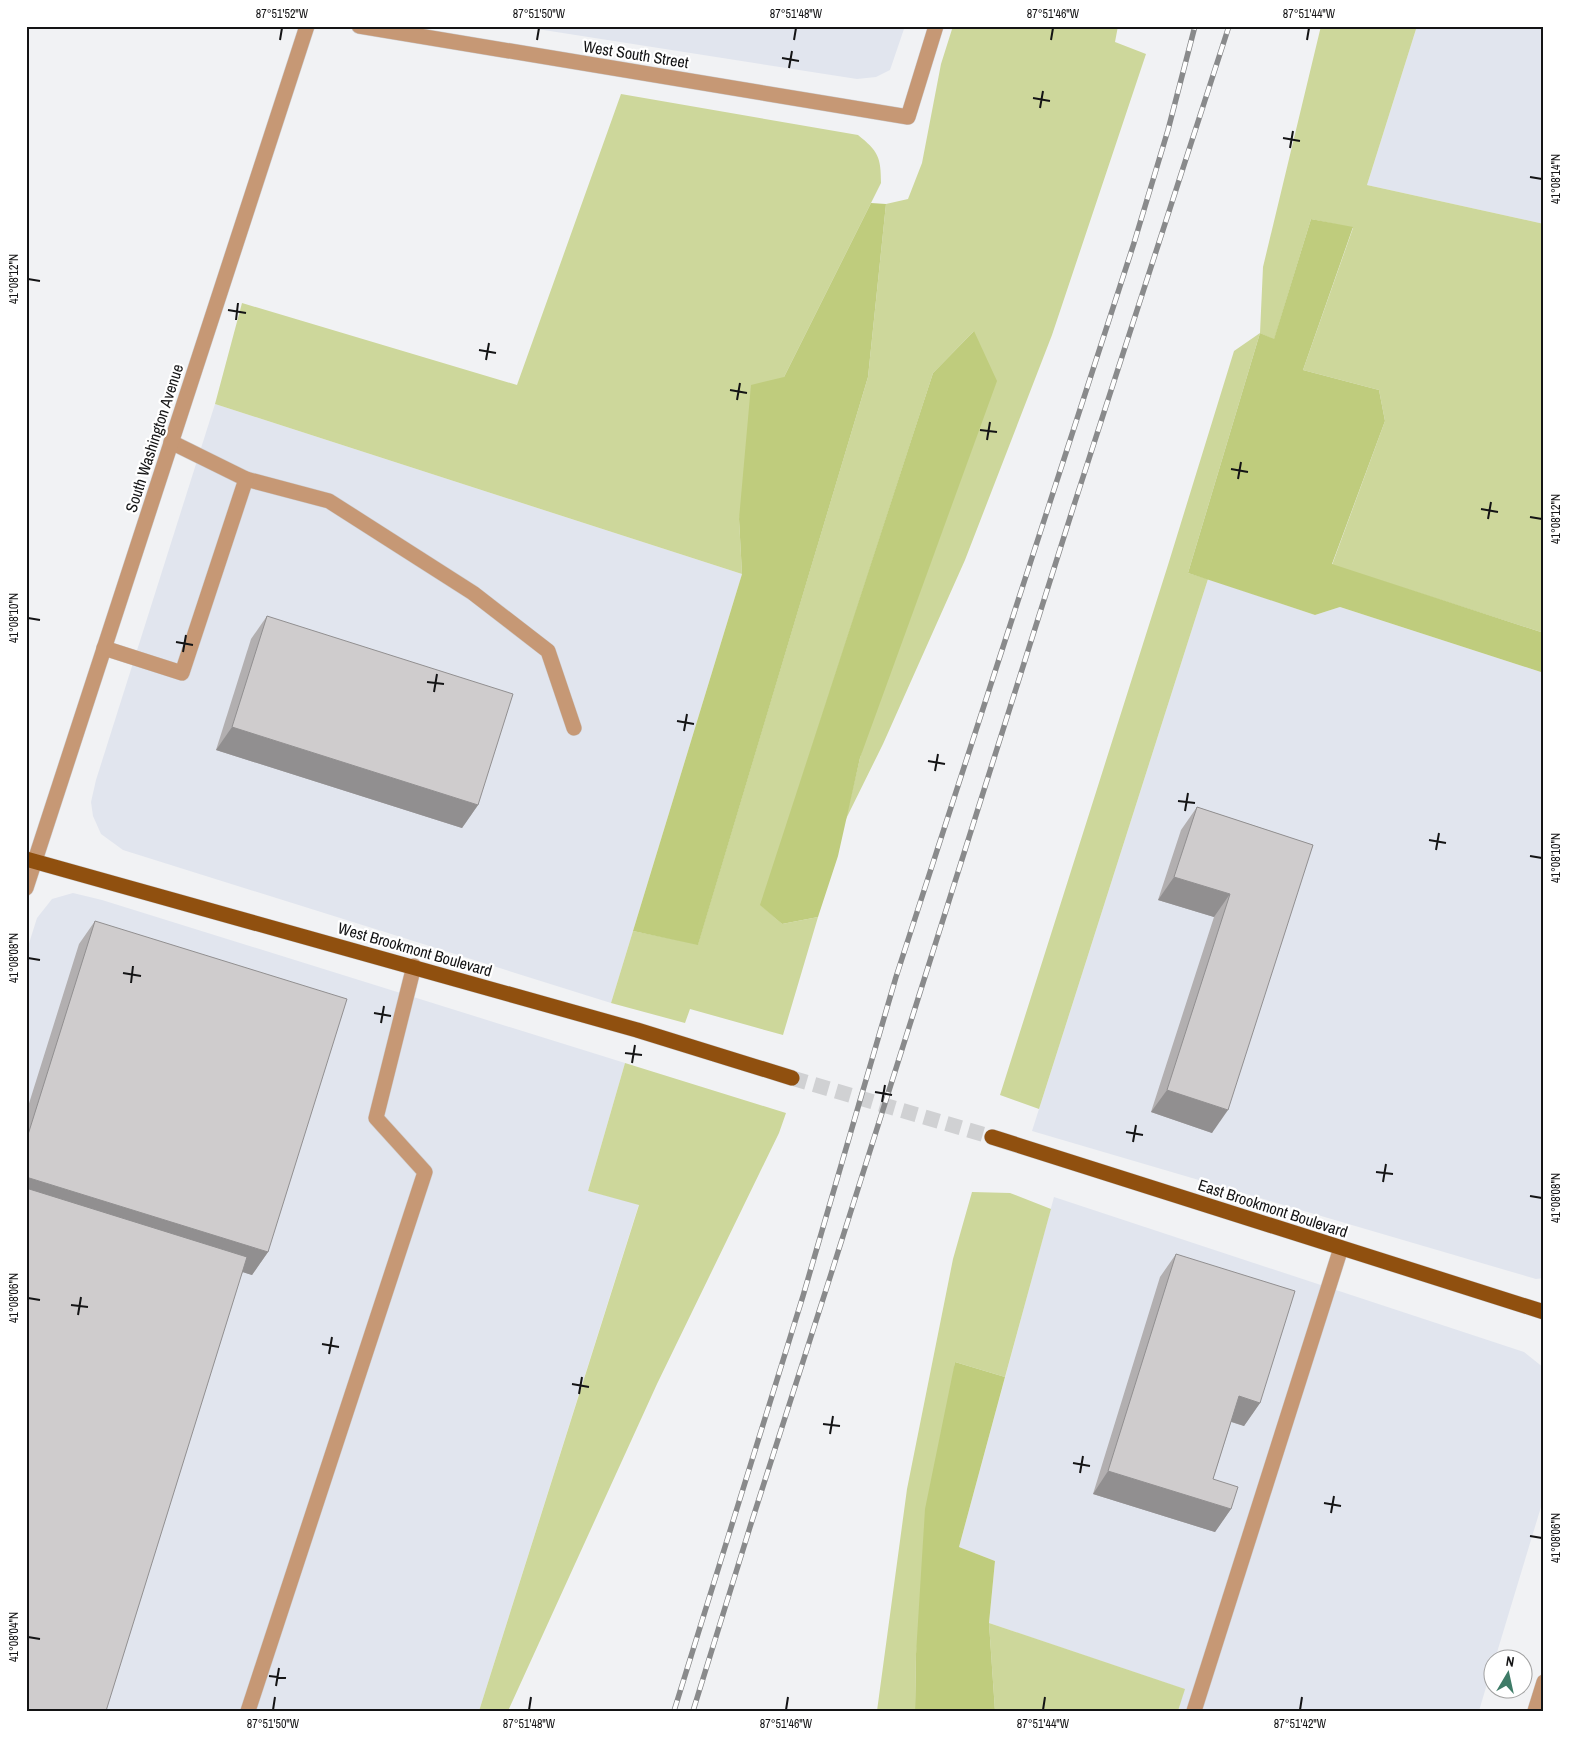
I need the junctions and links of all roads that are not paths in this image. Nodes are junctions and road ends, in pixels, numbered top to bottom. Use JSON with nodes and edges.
{"nodes":[{"id":1,"x":307,"y":26,"type":"edge"},
{"id":2,"x":359,"y":26,"type":"edge"},
{"id":3,"x":936,"y":26,"type":"edge"},
{"id":4,"x":171,"y":442,"type":"junction"},
{"id":5,"x":246,"y":479,"type":"junction"},
{"id":6,"x":104,"y":648,"type":"junction"},
{"id":7,"x":574,"y":728,"type":"dead end"},
{"id":8,"x":31,"y":859,"type":"edge"},
{"id":9,"x":26,"y":888,"type":"edge"},
{"id":10,"x":414,"y":966,"type":"junction"},
{"id":11,"x":792,"y":1078,"type":"tunnel mouth"},
{"id":12,"x":992,"y":1138,"type":"tunnel mouth"},
{"id":13,"x":1341,"y":1248,"type":"junction"},
{"id":14,"x":1544,"y":1312,"type":"edge"},
{"id":15,"x":1544,"y":1682,"type":"edge"},
{"id":16,"x":248,"y":1711,"type":"edge"},
{"id":17,"x":1194,"y":1711,"type":"edge"},
{"id":18,"x":1535,"y":1711,"type":"edge"}],
"edges":[{"from":1,"to":4,"type":"street","name":"South Washington Avenue"},
{"from":2,"to":3,"type":"street","name":"West South Street"},
{"from":4,"to":5,"type":"street"},
{"from":4,"to":6,"type":"street","name":"South Washington Avenue"},
{"from":5,"to":6,"type":"street"},
{"from":5,"to":7,"type":"street"},
{"from":6,"to":8,"type":"street","name":"South Washington Avenue"},
{"from":8,"to":9,"type":"street","name":"South Washington Avenue"},
{"from":8,"to":10,"type":"main road","name":"West Brookmont Boulevard"},
{"from":10,"to":11,"type":"main road","name":"West Brookmont Boulevard"},
{"from":10,"to":16,"type":"street"},
{"from":12,"to":13,"type":"main road","name":"East Brookmont Boulevard"},
{"from":13,"to":14,"type":"main road","name":"East Brookmont Boulevard"},
{"from":13,"to":17,"type":"street"},
{"from":15,"to":18,"type":"street"}]}
